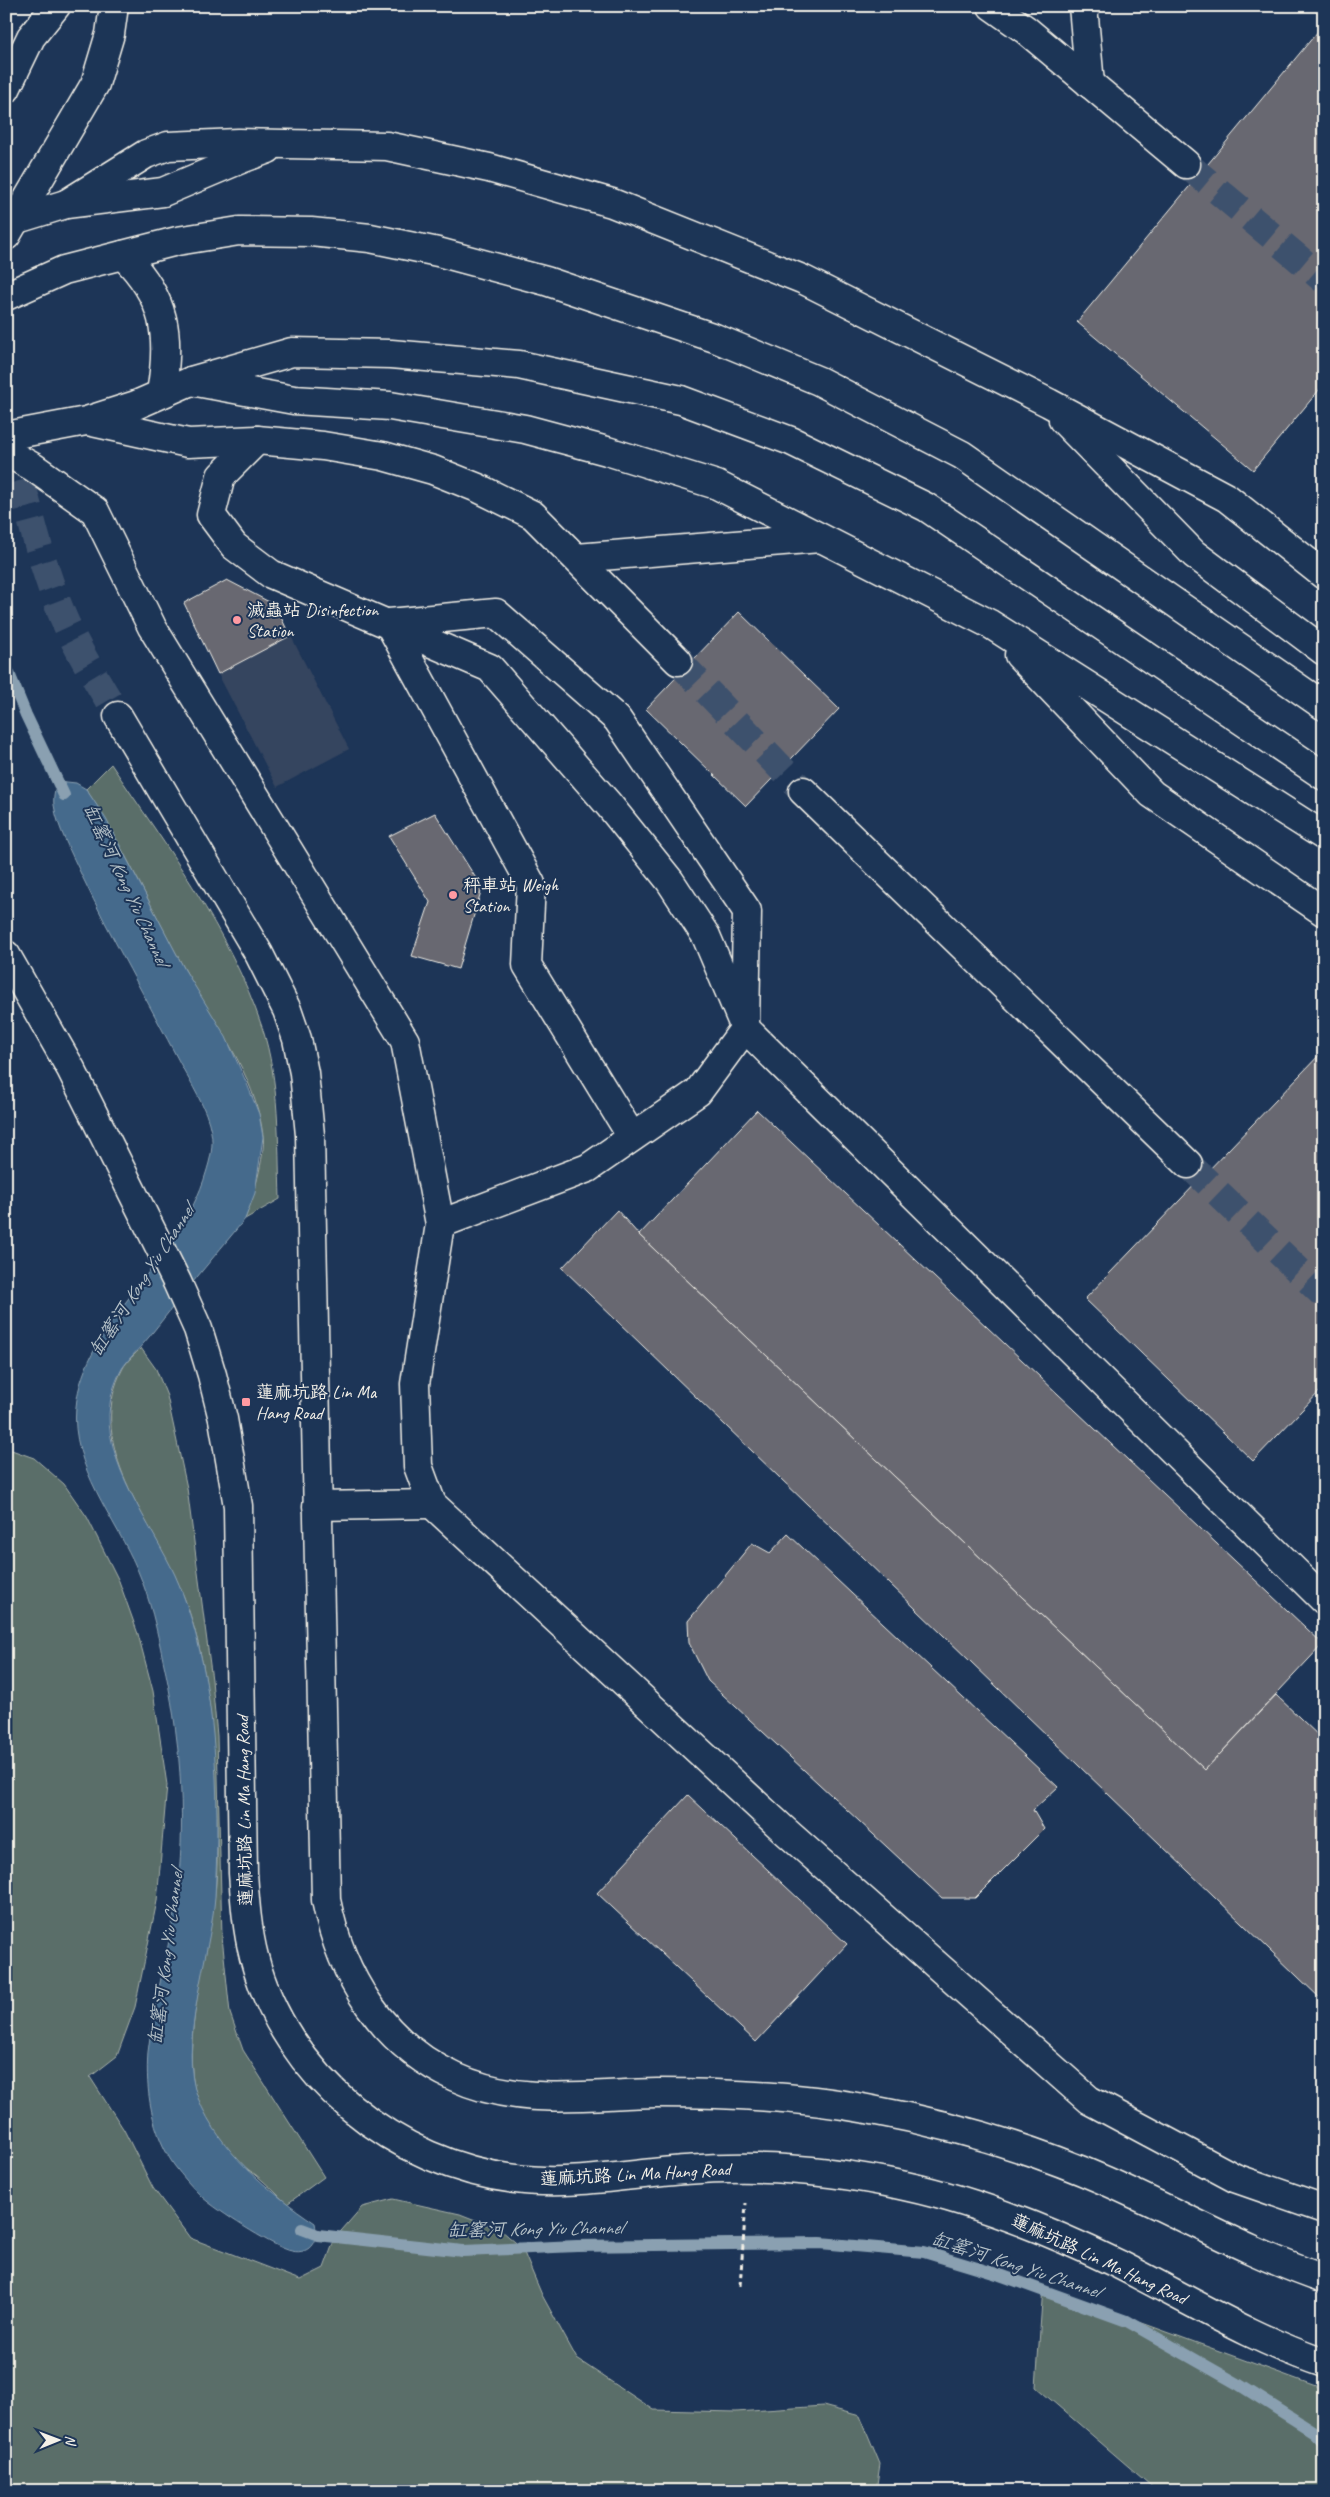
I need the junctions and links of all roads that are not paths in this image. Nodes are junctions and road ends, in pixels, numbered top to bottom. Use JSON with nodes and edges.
{"nodes":[{"id":1,"x":56,"y":6,"type":"edge"},
{"id":2,"x":114,"y":6,"type":"edge"},
{"id":3,"x":992,"y":6,"type":"edge"},
{"id":4,"x":1083,"y":6,"type":"edge"},
{"id":5,"x":1090,"y":84,"type":"junction"},
{"id":6,"x":6,"y":90,"type":"edge"},
{"id":7,"x":286,"y":143,"type":"junction"},
{"id":8,"x":1186,"y":164,"type":"tunnel mouth"},
{"id":9,"x":66,"y":204,"type":"junction"},
{"id":10,"x":12,"y":228,"type":"edge"},
{"id":11,"x":123,"y":255,"type":"junction"},
{"id":12,"x":6,"y":296,"type":"edge"},
{"id":13,"x":191,"y":381,"type":"junction"},
{"id":14,"x":162,"y":393,"type":"junction"},
{"id":15,"x":1049,"y":403,"type":"junction"},
{"id":16,"x":86,"y":421,"type":"junction"},
{"id":17,"x":6,"y":436,"type":"edge"},
{"id":18,"x":257,"y":440,"type":"junction"},
{"id":19,"x":6,"y":452,"type":"edge"},
{"id":20,"x":820,"y":538,"type":"junction"},
{"id":21,"x":577,"y":558,"type":"junction"},
{"id":22,"x":1324,"y":575,"type":"edge"},
{"id":23,"x":389,"y":623,"type":"junction"},
{"id":24,"x":990,"y":624,"type":"junction"},
{"id":25,"x":1324,"y":651,"type":"edge"},
{"id":26,"x":678,"y":661,"type":"tunnel mouth"},
{"id":27,"x":1324,"y":706,"type":"edge"},
{"id":28,"x":118,"y":716,"type":"tunnel mouth"},
{"id":29,"x":1324,"y":776,"type":"edge"},
{"id":30,"x":803,"y":791,"type":"tunnel mouth"},
{"id":31,"x":1324,"y":836,"type":"edge"},
{"id":32,"x":1324,"y":912,"type":"edge"},
{"id":33,"x":6,"y":955,"type":"edge"},
{"id":34,"x":745,"y":1028,"type":"junction"},
{"id":35,"x":632,"y":1137,"type":"junction"},
{"id":36,"x":1188,"y":1164,"type":"tunnel mouth"},
{"id":37,"x":440,"y":1224,"type":"junction"},
{"id":38,"x":432,"y":1504,"type":"junction"},
{"id":39,"x":317,"y":1506,"type":"junction"},
{"id":40,"x":1324,"y":1600,"type":"edge"},
{"id":41,"x":1324,"y":2209,"type":"edge"},
{"id":42,"x":1324,"y":2278,"type":"edge"},
{"id":43,"x":1324,"y":2362,"type":"edge"}],
"edges":[{"from":1,"to":6,"type":"main road"},
{"from":2,"to":10,"type":"main road"},
{"from":3,"to":5,"type":"main road"},
{"from":4,"to":5,"type":"main road"},
{"from":5,"to":8,"type":"main road"},
{"from":7,"to":9,"type":"main road"},
{"from":7,"to":9,"type":"main road"},
{"from":7,"to":15,"type":"main road"},
{"from":9,"to":10,"type":"main road"},
{"from":11,"to":12,"type":"main road"},
{"from":11,"to":14,"type":"main road"},
{"from":11,"to":27,"type":"main road"},
{"from":13,"to":14,"type":"main road"},
{"from":13,"to":20,"type":"main road"},
{"from":13,"to":29,"type":"main road"},
{"from":14,"to":16,"type":"main road"},
{"from":15,"to":22,"type":"main road"},
{"from":15,"to":25,"type":"main road"},
{"from":16,"to":17,"type":"main road"},
{"from":16,"to":18,"type":"main road"},
{"from":18,"to":21,"type":"main road"},
{"from":18,"to":23,"type":"main road"},
{"from":19,"to":37,"type":"main road"},
{"from":20,"to":21,"type":"main road"},
{"from":20,"to":24,"type":"main road"},
{"from":21,"to":26,"type":"main road"},
{"from":23,"to":34,"type":"main road"},
{"from":23,"to":34,"type":"main road"},
{"from":23,"to":35,"type":"main road"},
{"from":24,"to":31,"type":"main road"},
{"from":24,"to":32,"type":"main road"},
{"from":28,"to":39,"type":"main road"},
{"from":30,"to":36,"type":"main road"},
{"from":33,"to":43,"type":"main road","name":"蓮麻坑路 Lin Ma Hang Road"},
{"from":34,"to":35,"type":"main road"},
{"from":34,"to":40,"type":"main road"},
{"from":35,"to":37,"type":"main road"},
{"from":37,"to":38,"type":"main road"},
{"from":38,"to":39,"type":"main road"},
{"from":38,"to":41,"type":"main road"},
{"from":39,"to":42,"type":"main road"}]}
